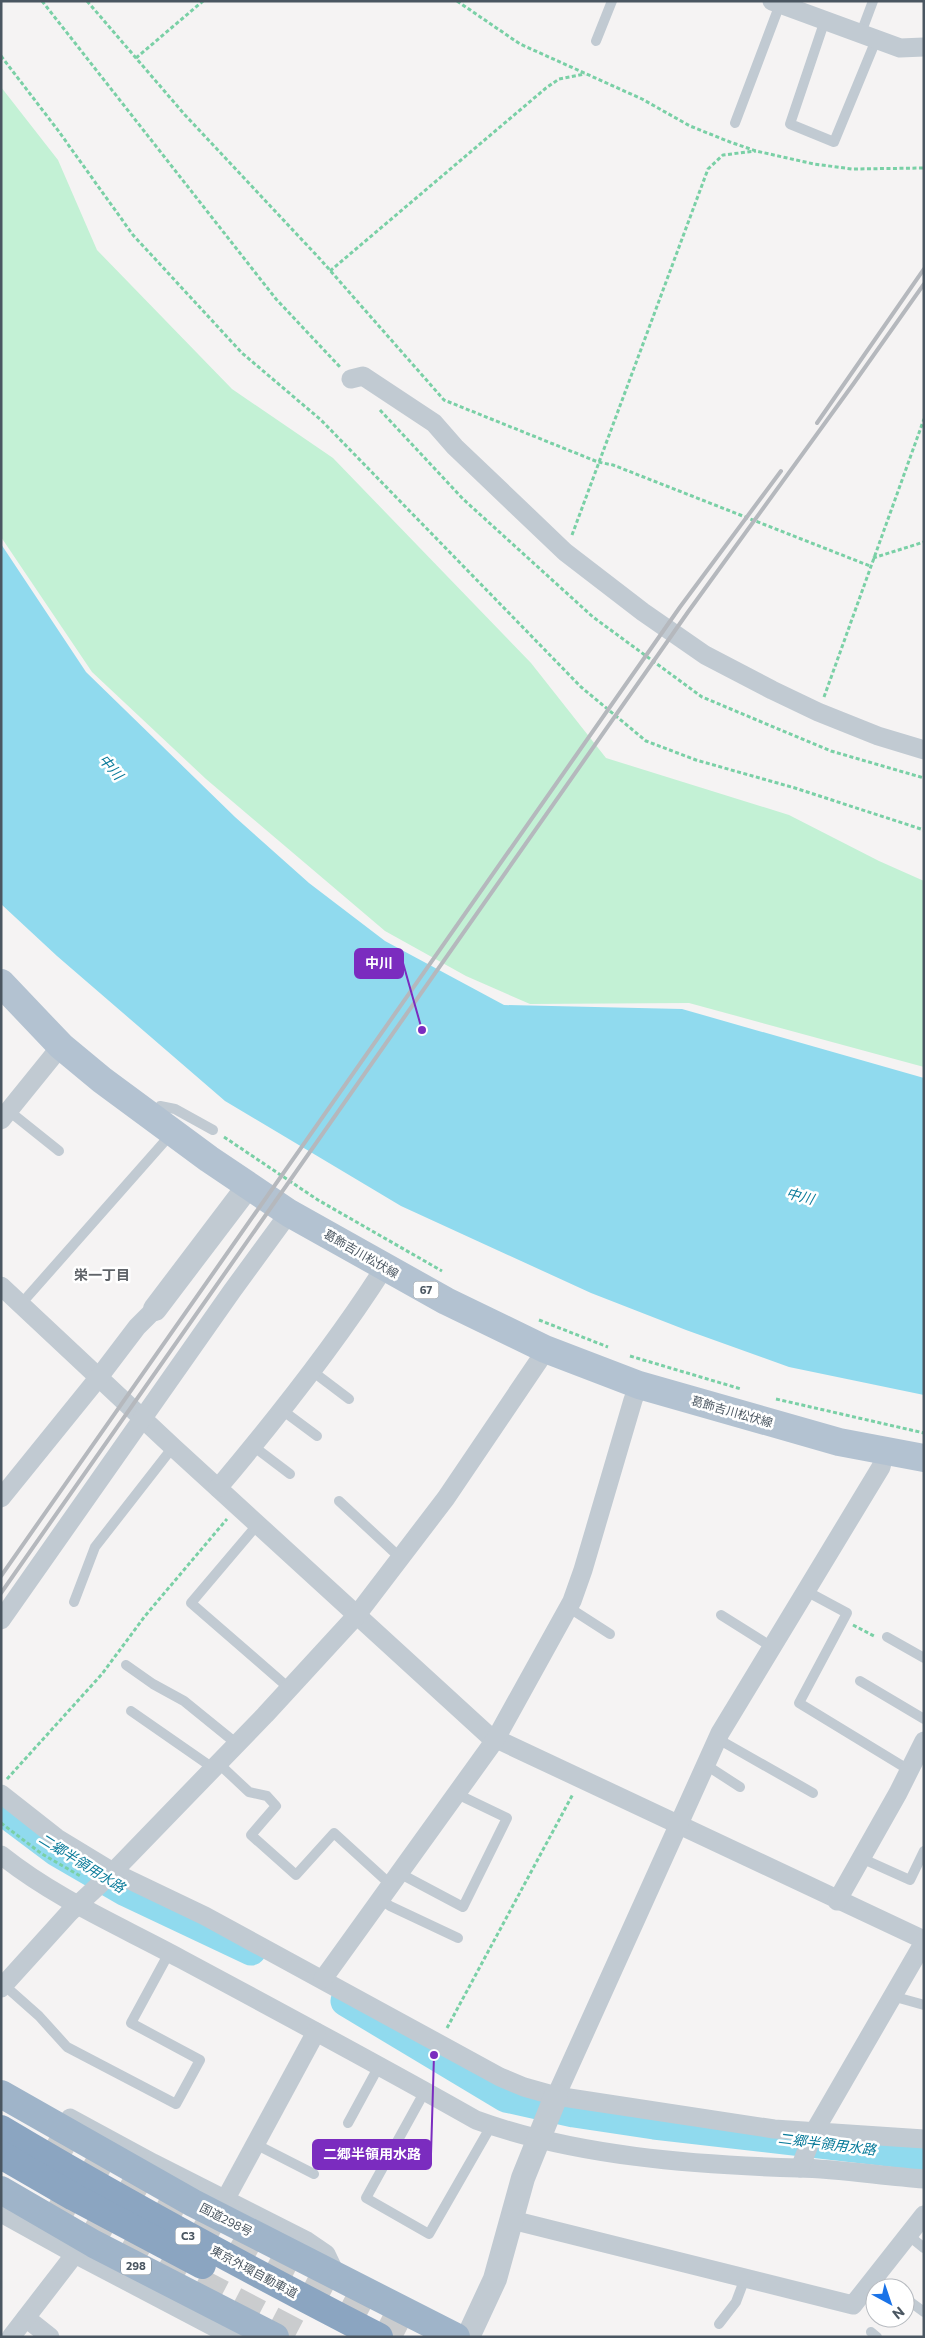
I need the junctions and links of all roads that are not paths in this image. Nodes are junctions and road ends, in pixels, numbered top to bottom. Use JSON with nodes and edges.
{"nodes":[{"id":1,"x":612,"y":1,"type":"edge"},
{"id":2,"x":873,"y":1,"type":"edge"},
{"id":3,"x":776,"y":3,"type":"edge"},
{"id":4,"x":825,"y":20,"type":"junction"},
{"id":5,"x":868,"y":36,"type":"junction"},
{"id":6,"x":596,"y":41,"type":"dead end"},
{"id":7,"x":924,"y":47,"type":"edge"},
{"id":8,"x":735,"y":123,"type":"dead end"},
{"id":9,"x":351,"y":379,"type":"dead end"},
{"id":10,"x":924,"y":750,"type":"edge"},
{"id":11,"x":1,"y":983,"type":"edge"},
{"id":12,"x":61,"y":1046,"type":"junction"},
{"id":13,"x":5,"y":1116,"type":"edge"},
{"id":14,"x":162,"y":1124,"type":"junction"},
{"id":15,"x":213,"y":1130,"type":"road end"},
{"id":16,"x":59,"y":1152,"type":"dead end"},
{"id":17,"x":249,"y":1185,"type":"junction"},
{"id":18,"x":289,"y":1212,"type":"junction"},
{"id":19,"x":384,"y":1268,"type":"junction"},
{"id":20,"x":1,"y":1286,"type":"edge"},
{"id":21,"x":21,"y":1304,"type":"junction"},
{"id":22,"x":156,"y":1308,"type":"joint"},
{"id":23,"x":545,"y":1349,"type":"junction"},
{"id":24,"x":312,"y":1371,"type":"junction"},
{"id":25,"x":99,"y":1377,"type":"junction"},
{"id":26,"x":639,"y":1385,"type":"junction"},
{"id":27,"x":349,"y":1399,"type":"dead end"},
{"id":28,"x":282,"y":1410,"type":"junction"},
{"id":29,"x":142,"y":1419,"type":"junction"},
{"id":30,"x":317,"y":1436,"type":"dead end"},
{"id":31,"x":253,"y":1446,"type":"junction"},
{"id":32,"x":173,"y":1447,"type":"junction"},
{"id":33,"x":885,"y":1451,"type":"junction"},
{"id":34,"x":924,"y":1458,"type":"edge"},
{"id":35,"x":290,"y":1474,"type":"dead end"},
{"id":36,"x":218,"y":1488,"type":"junction"},
{"id":37,"x":2,"y":1496,"type":"edge"},
{"id":38,"x":338,"y":1501,"type":"dead end"},
{"id":39,"x":258,"y":1524,"type":"junction"},
{"id":40,"x":402,"y":1557,"type":"junction"},
{"id":41,"x":806,"y":1591,"type":"junction"},
{"id":42,"x":74,"y":1602,"type":"dead end"},
{"id":43,"x":568,"y":1607,"type":"junction"},
{"id":44,"x":721,"y":1615,"type":"dead end"},
{"id":45,"x":356,"y":1616,"type":"junction"},
{"id":46,"x":1,"y":1620,"type":"edge"},
{"id":47,"x":610,"y":1634,"type":"dead end"},
{"id":48,"x":887,"y":1637,"type":"road end"},
{"id":49,"x":772,"y":1647,"type":"junction"},
{"id":50,"x":924,"y":1658,"type":"edge"},
{"id":51,"x":126,"y":1665,"type":"dead end"},
{"id":52,"x":860,"y":1681,"type":"dead end"},
{"id":53,"x":290,"y":1689,"type":"junction"},
{"id":54,"x":131,"y":1711,"type":"dead end"},
{"id":55,"x":924,"y":1719,"type":"edge"},
{"id":56,"x":718,"y":1739,"type":"junction"},
{"id":57,"x":495,"y":1740,"type":"junction"},
{"id":58,"x":924,"y":1741,"type":"edge"},
{"id":59,"x":237,"y":1744,"type":"junction"},
{"id":60,"x":706,"y":1765,"type":"junction"},
{"id":61,"x":215,"y":1766,"type":"junction"},
{"id":62,"x":909,"y":1770,"type":"junction"},
{"id":63,"x":740,"y":1787,"type":"dead end"},
{"id":64,"x":813,"y":1793,"type":"dead end"},
{"id":65,"x":1,"y":1794,"type":"edge"},
{"id":66,"x":456,"y":1794,"type":"junction"},
{"id":67,"x":679,"y":1827,"type":"junction"},
{"id":68,"x":924,"y":1851,"type":"edge"},
{"id":69,"x":1,"y":1855,"type":"edge"},
{"id":70,"x":860,"y":1858,"type":"junction"},
{"id":71,"x":113,"y":1872,"type":"junction"},
{"id":72,"x":390,"y":1886,"type":"junction"},
{"id":73,"x":86,"y":1894,"type":"junction"},
{"id":74,"x":837,"y":1901,"type":"junction"},
{"id":75,"x":458,"y":1938,"type":"dead end"},
{"id":76,"x":924,"y":1941,"type":"edge"},
{"id":77,"x":168,"y":1953,"type":"junction"},
{"id":78,"x":323,"y":1979,"type":"junction"},
{"id":79,"x":3,"y":1986,"type":"edge"},
{"id":80,"x":892,"y":1996,"type":"junction"},
{"id":81,"x":924,"y":2005,"type":"edge"},
{"id":82,"x":316,"y":2032,"type":"junction"},
{"id":83,"x":379,"y":2066,"type":"junction"},
{"id":84,"x":1,"y":2080,"type":"edge"},
{"id":85,"x":425,"y":2091,"type":"junction"},
{"id":86,"x":1,"y":2094,"type":"edge"},
{"id":87,"x":556,"y":2096,"type":"junction"},
{"id":88,"x":1,"y":2110,"type":"edge"},
{"id":89,"x":348,"y":2123,"type":"dead end"},
{"id":90,"x":491,"y":2126,"type":"junction"},
{"id":91,"x":1,"y":2129,"type":"edge"},
{"id":92,"x":814,"y":2132,"type":"junction"},
{"id":93,"x":49,"y":2138,"type":"tunnel mouth"},
{"id":94,"x":924,"y":2139,"type":"edge"},
{"id":95,"x":539,"y":2140,"type":"junction"},
{"id":96,"x":255,"y":2144,"type":"junction"},
{"id":97,"x":1,"y":2155,"type":"edge"},
{"id":98,"x":800,"y":2168,"type":"junction"},
{"id":99,"x":314,"y":2174,"type":"dead end"},
{"id":100,"x":924,"y":2179,"type":"edge"},
{"id":101,"x":8,"y":2181,"type":"edge"},
{"id":102,"x":226,"y":2200,"type":"junction"},
{"id":103,"x":1,"y":2213,"type":"edge"},
{"id":104,"x":924,"y":2214,"type":"edge"},
{"id":105,"x":512,"y":2220,"type":"junction"},
{"id":106,"x":908,"y":2235,"type":"junction"},
{"id":107,"x":924,"y":2248,"type":"edge"},
{"id":108,"x":75,"y":2254,"type":"junction"},
{"id":109,"x":336,"y":2276,"type":"junction"},
{"id":110,"x":745,"y":2278,"type":"junction"},
{"id":111,"x":26,"y":2318,"type":"junction"},
{"id":112,"x":719,"y":2324,"type":"dead end"},
{"id":113,"x":11,"y":2337,"type":"edge"},
{"id":114,"x":50,"y":2337,"type":"edge"},
{"id":115,"x":233,"y":2337,"type":"edge"},
{"id":116,"x":275,"y":2337,"type":"edge"},
{"id":117,"x":341,"y":2337,"type":"edge"},
{"id":118,"x":379,"y":2337,"type":"edge"},
{"id":119,"x":456,"y":2337,"type":"edge"},
{"id":120,"x":468,"y":2337,"type":"edge"}],
"edges":[{"from":1,"to":6,"type":"lane"},
{"from":2,"to":5,"type":"lane"},
{"from":3,"to":4,"type":"street"},
{"from":3,"to":8,"type":"lane"},
{"from":4,"to":5,"type":"street"},
{"from":4,"to":5,"type":"lane"},
{"from":5,"to":7,"type":"street"},
{"from":9,"to":10,"type":"street"},
{"from":11,"to":12,"type":"main road","name":"葛飾吉川松伏線","number":"67"},
{"from":12,"to":13,"type":"street"},
{"from":12,"to":14,"type":"main road","name":"葛飾吉川松伏線","number":"67"},
{"from":13,"to":16,"type":"lane"},
{"from":14,"to":15,"type":"lane"},
{"from":14,"to":17,"type":"main road","name":"葛飾吉川松伏線","number":"67"},
{"from":14,"to":21,"type":"lane"},
{"from":17,"to":18,"type":"main road","name":"葛飾吉川松伏線","number":"67"},
{"from":17,"to":22,"type":"street"},
{"from":18,"to":19,"type":"main road","name":"葛飾吉川松伏線","number":"67"},
{"from":18,"to":29,"type":"street"},
{"from":19,"to":23,"type":"main road","name":"葛飾吉川松伏線","number":"67"},
{"from":19,"to":24,"type":"street"},
{"from":20,"to":21,"type":"street"},
{"from":21,"to":25,"type":"street"},
{"from":22,"to":25,"type":"street"},
{"from":23,"to":26,"type":"main road","name":"葛飾吉川松伏線","number":"67"},
{"from":23,"to":40,"type":"street"},
{"from":24,"to":27,"type":"lane"},
{"from":24,"to":28,"type":"street"},
{"from":25,"to":29,"type":"street"},
{"from":25,"to":37,"type":"street"},
{"from":26,"to":33,"type":"main road","name":"葛飾吉川松伏線","number":"67"},
{"from":26,"to":43,"type":"street"},
{"from":28,"to":30,"type":"lane"},
{"from":28,"to":31,"type":"street"},
{"from":29,"to":32,"type":"street"},
{"from":29,"to":46,"type":"street"},
{"from":31,"to":35,"type":"lane"},
{"from":31,"to":36,"type":"street"},
{"from":32,"to":36,"type":"street"},
{"from":32,"to":42,"type":"lane"},
{"from":33,"to":34,"type":"main road","name":"葛飾吉川松伏線","number":"67"},
{"from":33,"to":41,"type":"street"},
{"from":36,"to":39,"type":"street"},
{"from":38,"to":40,"type":"lane"},
{"from":39,"to":45,"type":"street"},
{"from":39,"to":53,"type":"lane"},
{"from":40,"to":45,"type":"street"},
{"from":41,"to":49,"type":"street"},
{"from":41,"to":62,"type":"lane"},
{"from":43,"to":47,"type":"lane"},
{"from":43,"to":57,"type":"street"},
{"from":44,"to":49,"type":"lane"},
{"from":45,"to":53,"type":"street"},
{"from":45,"to":57,"type":"street"},
{"from":48,"to":50,"type":"lane"},
{"from":49,"to":56,"type":"street"},
{"from":51,"to":59,"type":"lane"},
{"from":52,"to":55,"type":"lane"},
{"from":53,"to":59,"type":"street"},
{"from":54,"to":61,"type":"lane"},
{"from":56,"to":60,"type":"street"},
{"from":56,"to":64,"type":"lane"},
{"from":57,"to":66,"type":"street"},
{"from":57,"to":67,"type":"street"},
{"from":58,"to":62,"type":"street"},
{"from":59,"to":61,"type":"street"},
{"from":60,"to":63,"type":"lane"},
{"from":60,"to":67,"type":"street"},
{"from":61,"to":71,"type":"street"},
{"from":61,"to":72,"type":"lane"},
{"from":62,"to":70,"type":"street"},
{"from":65,"to":71,"type":"street"},
{"from":66,"to":72,"type":"street"},
{"from":66,"to":72,"type":"lane"},
{"from":67,"to":74,"type":"street"},
{"from":67,"to":87,"type":"street"},
{"from":68,"to":70,"type":"lane"},
{"from":69,"to":73,"type":"street"},
{"from":70,"to":74,"type":"street"},
{"from":71,"to":73,"type":"street"},
{"from":71,"to":78,"type":"street"},
{"from":72,"to":75,"type":"lane"},
{"from":72,"to":78,"type":"street"},
{"from":73,"to":77,"type":"street"},
{"from":73,"to":79,"type":"street"},
{"from":74,"to":76,"type":"street"},
{"from":76,"to":80,"type":"street"},
{"from":77,"to":79,"type":"lane"},
{"from":77,"to":82,"type":"street"},
{"from":78,"to":87,"type":"street"},
{"from":80,"to":81,"type":"lane"},
{"from":80,"to":92,"type":"street"},
{"from":82,"to":83,"type":"street"},
{"from":82,"to":96,"type":"street"},
{"from":83,"to":85,"type":"street"},
{"from":83,"to":89,"type":"lane"},
{"from":84,"to":102,"type":"street"},
{"from":85,"to":90,"type":"street"},
{"from":85,"to":90,"type":"lane"},
{"from":86,"to":109,"type":"highway","name":"国道298号"},
{"from":87,"to":92,"type":"street"},
{"from":87,"to":95,"type":"street"},
{"from":88,"to":93,"type":"highway"},
{"from":90,"to":95,"type":"street"},
{"from":91,"to":118,"type":"highway","name":"東京外環自動車道","number":"C3"},
{"from":92,"to":94,"type":"street"},
{"from":92,"to":98,"type":"street"},
{"from":95,"to":98,"type":"street"},
{"from":95,"to":105,"type":"street"},
{"from":96,"to":99,"type":"lane"},
{"from":96,"to":102,"type":"street"},
{"from":97,"to":117,"type":"highway","name":"東京外環自動車道","number":"C3"},
{"from":98,"to":100,"type":"street"},
{"from":101,"to":116,"type":"highway","number":"298"},
{"from":102,"to":109,"type":"street"},
{"from":103,"to":108,"type":"street"},
{"from":104,"to":106,"type":"street"},
{"from":105,"to":110,"type":"street"},
{"from":105,"to":120,"type":"street"},
{"from":106,"to":107,"type":"lane"},
{"from":106,"to":110,"type":"street"},
{"from":108,"to":111,"type":"street"},
{"from":108,"to":115,"type":"street"},
{"from":109,"to":119,"type":"highway","name":"国道298号"},
{"from":110,"to":112,"type":"lane"},
{"from":111,"to":113,"type":"street"},
{"from":111,"to":114,"type":"street"}]}
